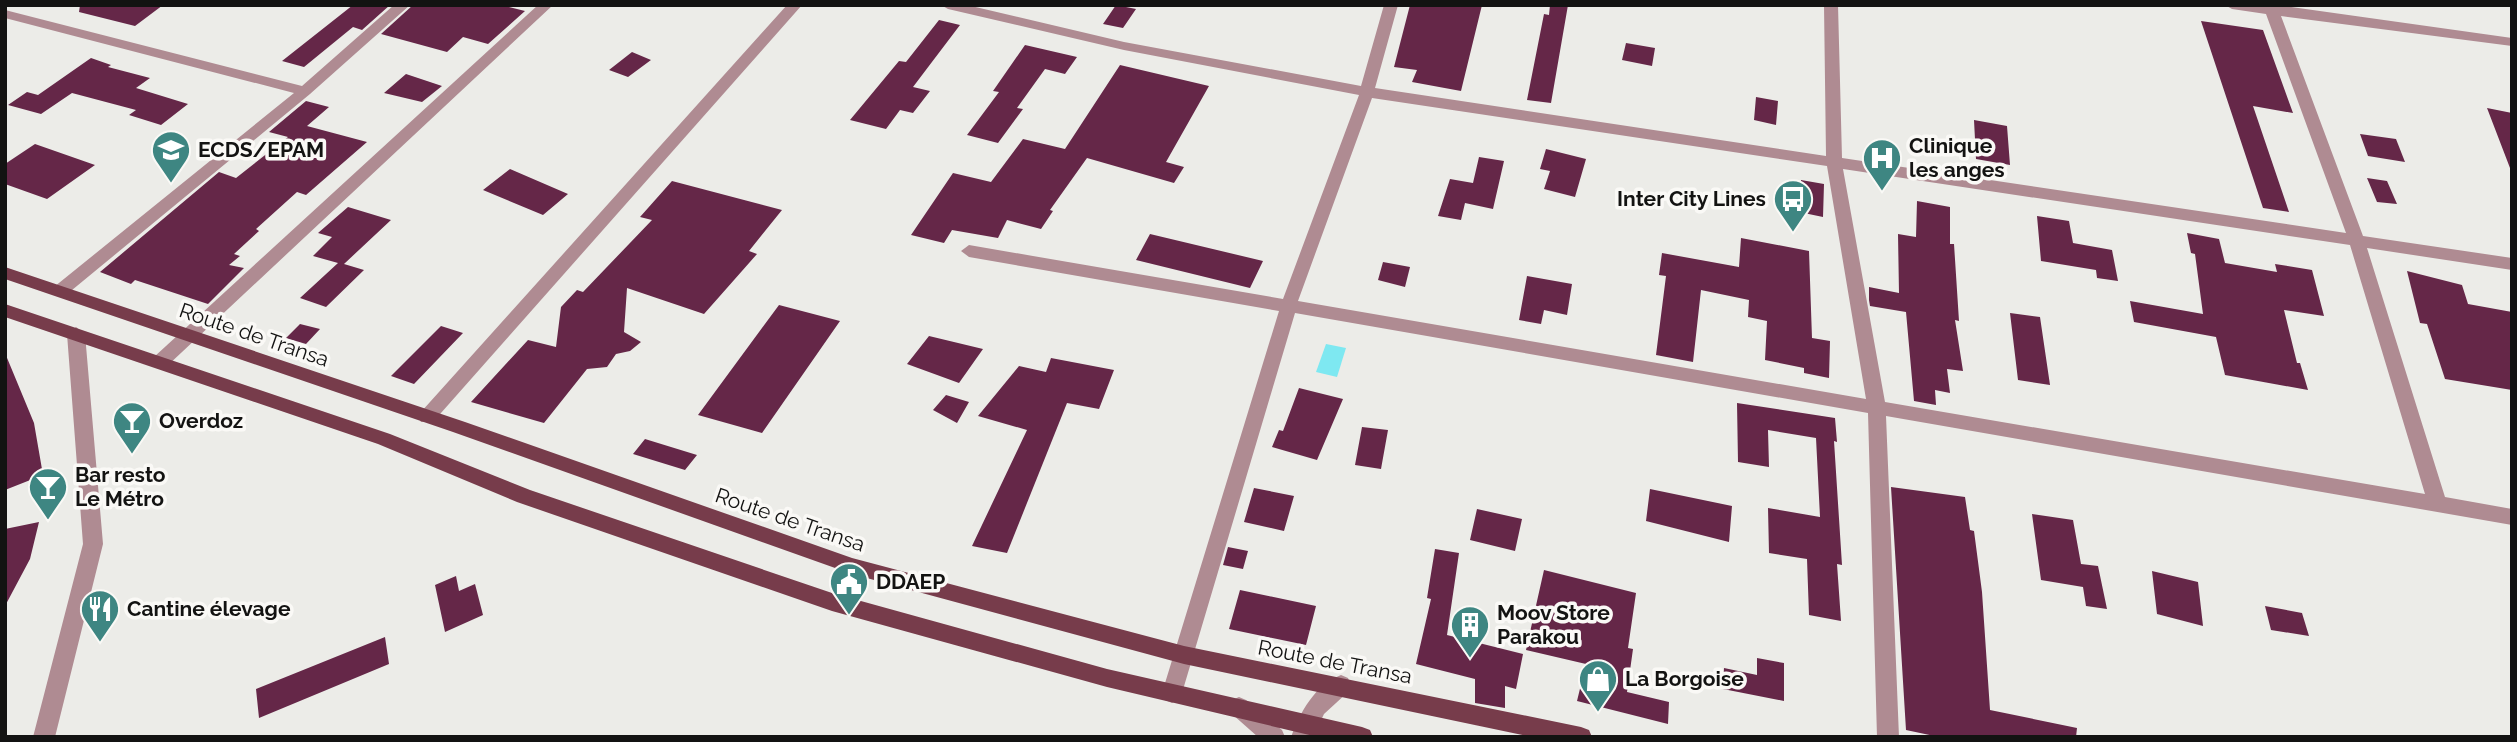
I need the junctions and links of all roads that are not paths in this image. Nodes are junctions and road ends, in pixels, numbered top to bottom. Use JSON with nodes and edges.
{"nodes":[{"id":1,"x":403,"y":5,"type":"edge"},
{"id":2,"x":546,"y":5,"type":"edge"},
{"id":3,"x":795,"y":5,"type":"edge"},
{"id":4,"x":947,"y":5,"type":"edge"},
{"id":5,"x":1391,"y":5,"type":"edge"},
{"id":6,"x":1831,"y":5,"type":"edge"},
{"id":7,"x":2232,"y":5,"type":"edge"},
{"id":8,"x":2271,"y":8,"type":"edge"},
{"id":9,"x":5,"y":14,"type":"edge"},
{"id":10,"x":2512,"y":42,"type":"edge"},
{"id":11,"x":305,"y":91,"type":"junction"},
{"id":12,"x":1367,"y":92,"type":"junction"},
{"id":13,"x":1834,"y":164,"type":"junction"},
{"id":14,"x":2357,"y":242,"type":"junction"},
{"id":15,"x":969,"y":251,"type":"dead end"},
{"id":16,"x":2512,"y":264,"type":"edge"},
{"id":17,"x":5,"y":273,"type":"edge"},
{"id":18,"x":60,"y":291,"type":"junction"},
{"id":19,"x":1289,"y":304,"type":"junction"},
{"id":20,"x":5,"y":310,"type":"edge"},
{"id":21,"x":76,"y":334,"type":"junction"},
{"id":22,"x":187,"y":336,"type":"junction"},
{"id":23,"x":160,"y":362,"type":"junction"},
{"id":24,"x":1877,"y":409,"type":"junction"},
{"id":25,"x":427,"y":416,"type":"junction"},
{"id":26,"x":2437,"y":503,"type":"junction"},
{"id":27,"x":2512,"y":517,"type":"edge"},
{"id":28,"x":1184,"y":655,"type":"junction"},
{"id":29,"x":1341,"y":685,"type":"junction"},
{"id":30,"x":1172,"y":693,"type":"junction"},
{"id":31,"x":1239,"y":707,"type":"junction"},
{"id":32,"x":1304,"y":730,"type":"edge"},
{"id":33,"x":44,"y":737,"type":"edge"},
{"id":34,"x":1274,"y":737,"type":"edge"},
{"id":35,"x":1362,"y":737,"type":"edge"},
{"id":36,"x":1581,"y":737,"type":"edge"},
{"id":37,"x":1888,"y":737,"type":"edge"}],
"edges":[{"from":1,"to":11,"type":"street"},
{"from":2,"to":22,"type":"street"},
{"from":3,"to":25,"type":"street"},
{"from":4,"to":12,"type":"street"},
{"from":5,"to":12,"type":"street"},
{"from":6,"to":13,"type":"street"},
{"from":7,"to":8,"type":"street"},
{"from":8,"to":10,"type":"street"},
{"from":8,"to":14,"type":"street"},
{"from":9,"to":11,"type":"street"},
{"from":11,"to":18,"type":"street"},
{"from":12,"to":13,"type":"street"},
{"from":12,"to":19,"type":"street"},
{"from":13,"to":14,"type":"street"},
{"from":13,"to":24,"type":"street"},
{"from":14,"to":16,"type":"street"},
{"from":14,"to":26,"type":"street"},
{"from":15,"to":19,"type":"street"},
{"from":17,"to":18,"type":"main road","name":"Route de Transa"},
{"from":18,"to":22,"type":"main road","name":"Route de Transa"},
{"from":19,"to":24,"type":"street"},
{"from":19,"to":28,"type":"street"},
{"from":20,"to":21,"type":"main road"},
{"from":21,"to":23,"type":"main road"},
{"from":21,"to":33,"type":"street"},
{"from":22,"to":23,"type":"street"},
{"from":22,"to":25,"type":"main road","name":"Route de Transa"},
{"from":23,"to":30,"type":"main road"},
{"from":24,"to":26,"type":"street"},
{"from":24,"to":37,"type":"street"},
{"from":25,"to":28,"type":"main road","name":"Route de Transa"},
{"from":26,"to":27,"type":"street"},
{"from":28,"to":29,"type":"main road","name":"Route de Transa"},
{"from":28,"to":30,"type":"street"},
{"from":29,"to":32,"type":"street"},
{"from":29,"to":36,"type":"main road","name":"Route de Transa"},
{"from":30,"to":31,"type":"main road"},
{"from":31,"to":32,"type":"main road"},
{"from":31,"to":34,"type":"street"},
{"from":32,"to":35,"type":"main road"}]}
